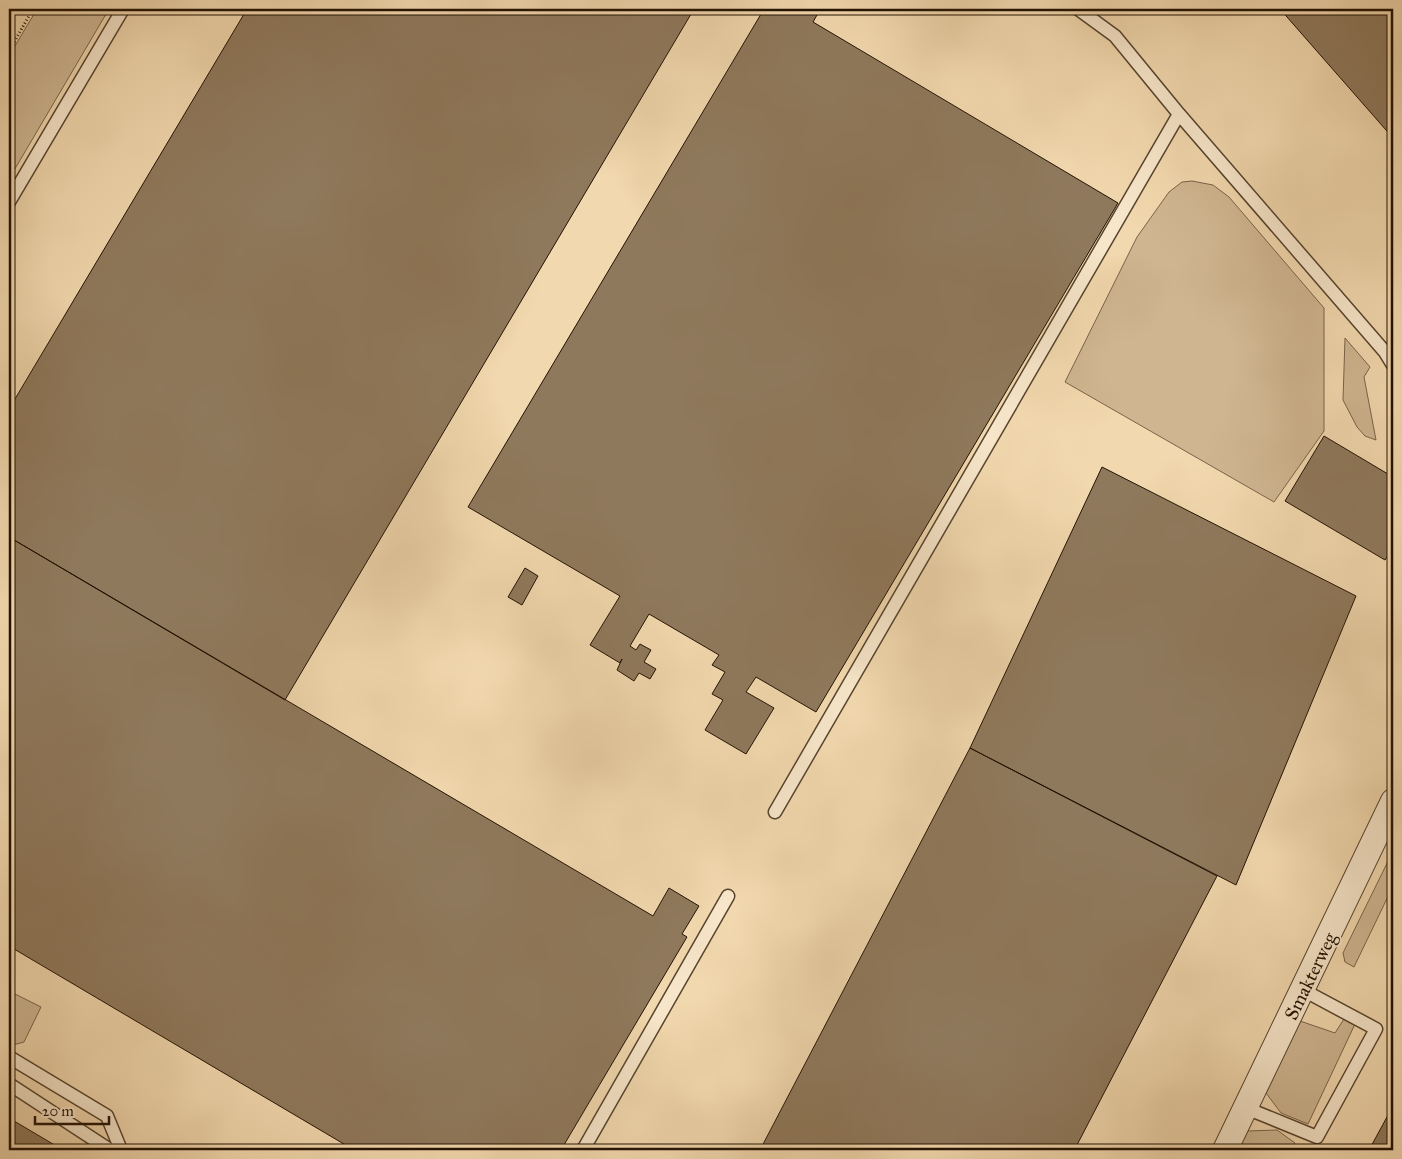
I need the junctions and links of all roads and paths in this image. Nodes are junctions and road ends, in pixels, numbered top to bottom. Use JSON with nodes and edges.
{"nodes":[{"id":1,"x":33,"y":9,"type":"edge"},
{"id":2,"x":123,"y":9,"type":"edge"},
{"id":3,"x":1078,"y":9,"type":"edge"},
{"id":4,"x":9,"y":51,"type":"edge"},
{"id":5,"x":1179,"y":114,"type":"junction"},
{"id":6,"x":9,"y":202,"type":"edge"},
{"id":7,"x":1393,"y":365,"type":"edge"},
{"id":8,"x":1393,"y":801,"type":"edge"},
{"id":9,"x":775,"y":812,"type":"dead end"},
{"id":10,"x":728,"y":896,"type":"dead end"},
{"id":11,"x":1303,"y":990,"type":"junction"},
{"id":12,"x":9,"y":1057,"type":"edge"},
{"id":13,"x":9,"y":1084,"type":"edge"},
{"id":14,"x":1246,"y":1108,"type":"junction"},
{"id":15,"x":110,"y":1150,"type":"edge"},
{"id":16,"x":121,"y":1150,"type":"edge"},
{"id":17,"x":583,"y":1150,"type":"edge"},
{"id":18,"x":1225,"y":1150,"type":"edge"}],
"edges":[{"from":1,"to":4,"type":"path"},
{"from":2,"to":6,"type":"lane"},
{"from":3,"to":5,"type":"lane"},
{"from":5,"to":7,"type":"lane"},
{"from":5,"to":9,"type":"lane"},
{"from":8,"to":11,"type":"street","name":"Smakterweg"},
{"from":10,"to":17,"type":"lane"},
{"from":11,"to":14,"type":"street","name":"Smakterweg"},
{"from":11,"to":14,"type":"lane"},
{"from":12,"to":16,"type":"lane"},
{"from":13,"to":15,"type":"lane"},
{"from":14,"to":18,"type":"street","name":"Smakterweg"}]}
